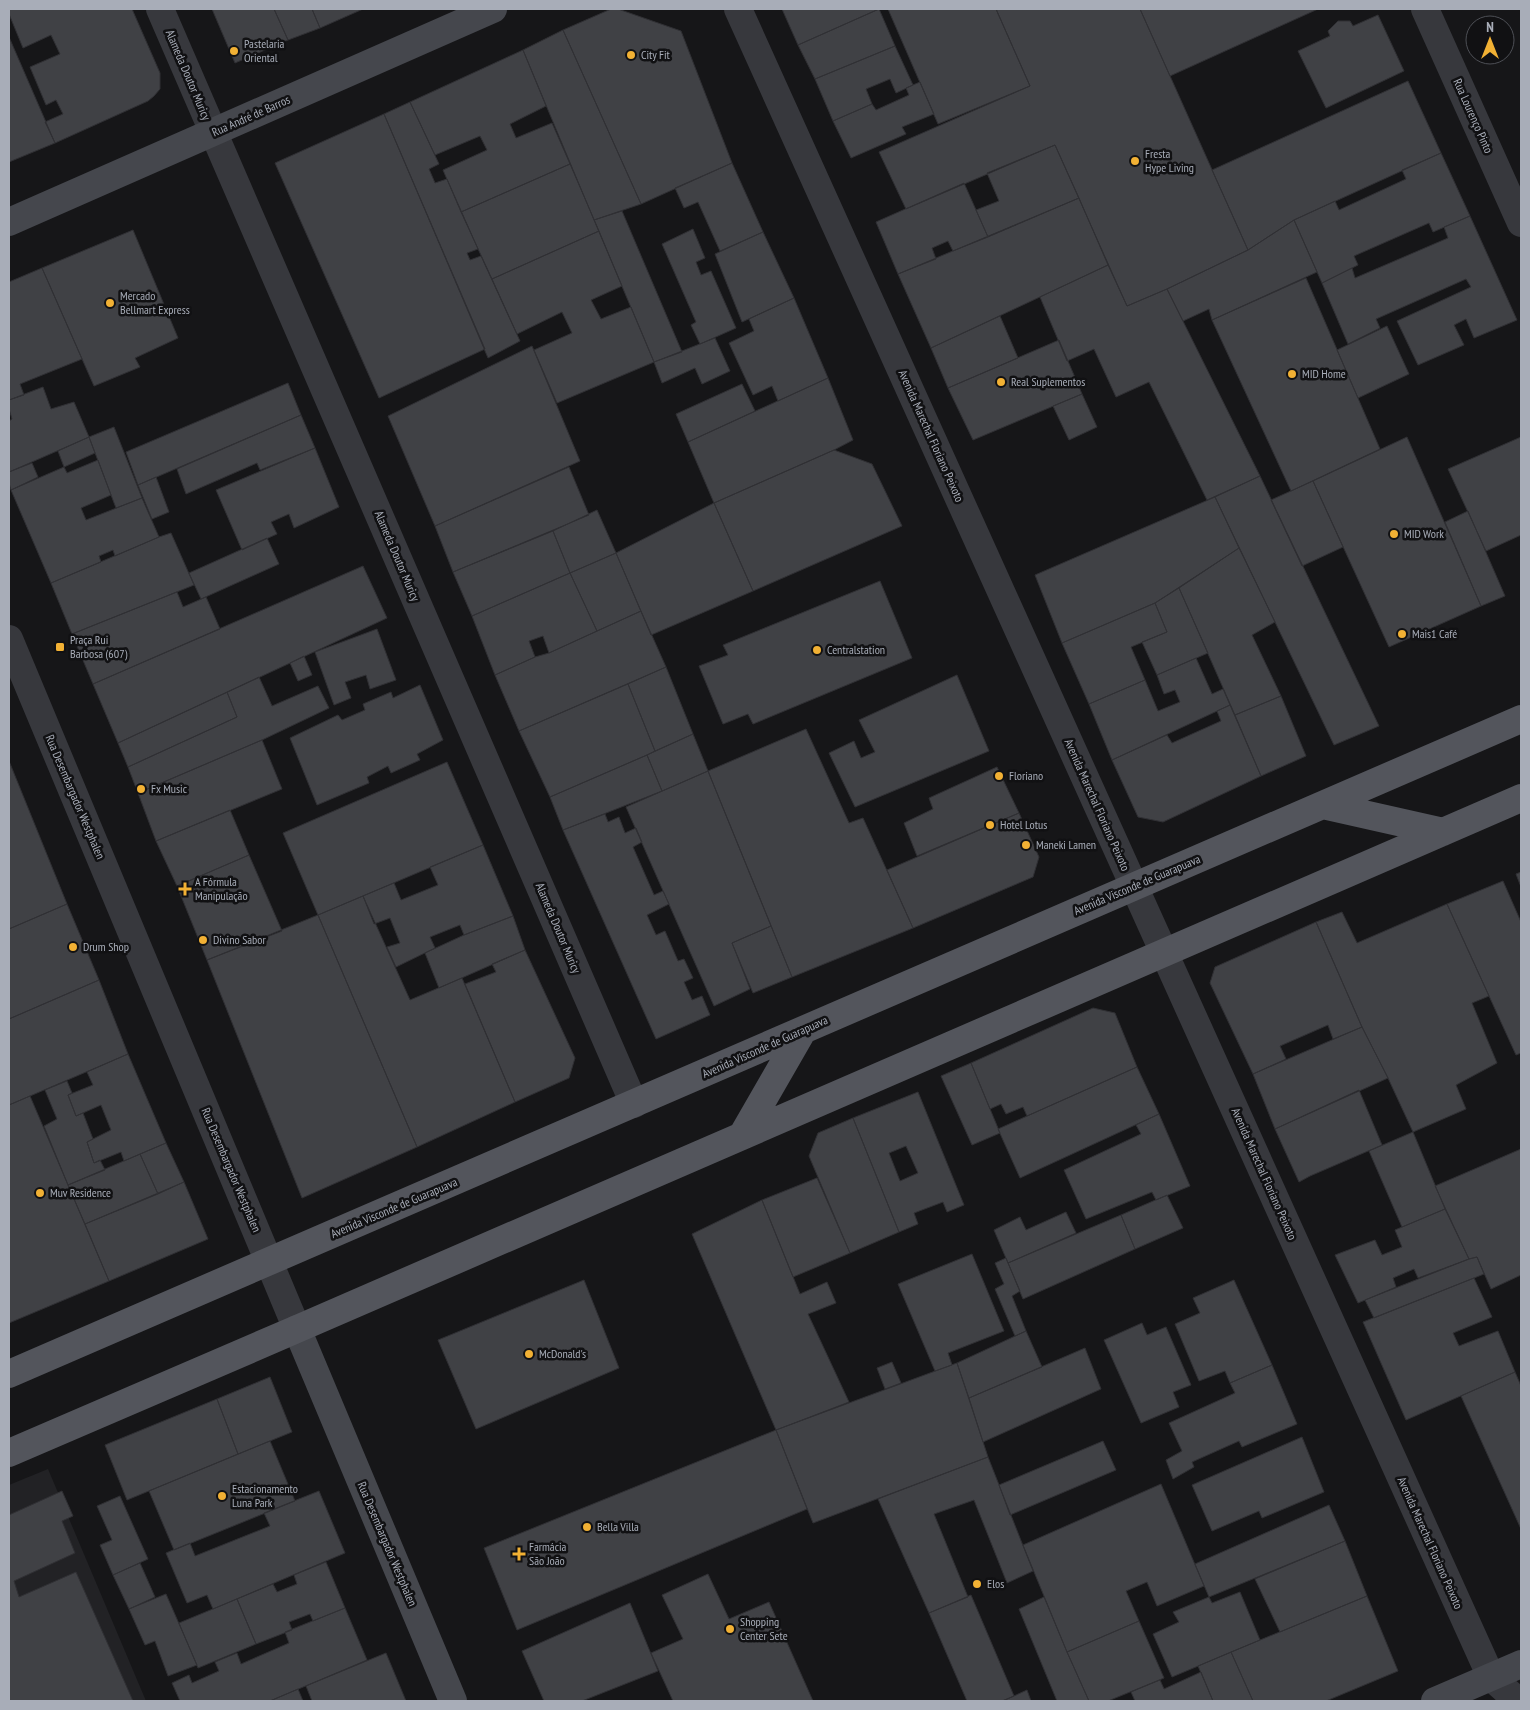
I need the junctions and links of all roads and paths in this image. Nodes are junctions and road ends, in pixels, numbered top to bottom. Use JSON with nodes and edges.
{"nodes":[{"id":1,"x":160,"y":9,"type":"edge"},
{"id":2,"x":493,"y":9,"type":"edge"},
{"id":3,"x":738,"y":9,"type":"edge"},
{"id":4,"x":1425,"y":9,"type":"edge"},
{"id":5,"x":213,"y":132,"type":"junction"},
{"id":6,"x":9,"y":222,"type":"edge"},
{"id":7,"x":1521,"y":223,"type":"edge"},
{"id":8,"x":9,"y":639,"type":"edge"},
{"id":9,"x":1521,"y":719,"type":"edge"},
{"id":10,"x":1521,"y":798,"type":"edge"},
{"id":11,"x":1323,"y":805,"type":"junction"},
{"id":12,"x":1443,"y":832,"type":"junction"},
{"id":13,"x":1134,"y":886,"type":"junction"},
{"id":14,"x":1164,"y":952,"type":"junction"},
{"id":15,"x":803,"y":1030,"type":"junction"},
{"id":16,"x":634,"y":1104,"type":"junction"},
{"id":17,"x":742,"y":1136,"type":"junction"},
{"id":18,"x":269,"y":1262,"type":"junction"},
{"id":19,"x":297,"y":1329,"type":"junction"},
{"id":20,"x":9,"y":1374,"type":"edge"},
{"id":21,"x":9,"y":1453,"type":"edge"},
{"id":22,"x":1521,"y":1664,"type":"edge"},
{"id":23,"x":1491,"y":1677,"type":"junction"},
{"id":24,"x":453,"y":1701,"type":"edge"},
{"id":25,"x":1435,"y":1701,"type":"edge"},
{"id":26,"x":1518,"y":1701,"type":"edge"}],
"edges":[{"from":1,"to":5,"type":"street","name":"Alameda Doutor Muricy"},
{"from":2,"to":5,"type":"main road","name":"Rua André de Barros"},
{"from":3,"to":13,"type":"street","name":"Avenida Marechal Floriano Peixoto"},
{"from":4,"to":7,"type":"street","name":"Rua Lourenço Pinto"},
{"from":5,"to":6,"type":"main road","name":"Rua André de Barros"},
{"from":5,"to":16,"type":"street","name":"Alameda Doutor Muricy"},
{"from":8,"to":18,"type":"street","name":"Rua Desembargador Westphalen"},
{"from":9,"to":11,"type":"main road","name":"Avenida Visconde de Guarapuava"},
{"from":10,"to":12,"type":"main road"},
{"from":11,"to":12,"type":"main road"},
{"from":11,"to":13,"type":"main road","name":"Avenida Visconde de Guarapuava"},
{"from":12,"to":14,"type":"main road"},
{"from":13,"to":14,"type":"street","name":"Avenida Marechal Floriano Peixoto"},
{"from":13,"to":15,"type":"main road","name":"Avenida Visconde de Guarapuava"},
{"from":14,"to":17,"type":"main road"},
{"from":14,"to":23,"type":"street","name":"Avenida Marechal Floriano Peixoto"},
{"from":15,"to":16,"type":"main road","name":"Avenida Visconde de Guarapuava"},
{"from":15,"to":17,"type":"main road"},
{"from":16,"to":18,"type":"main road","name":"Avenida Visconde de Guarapuava"},
{"from":17,"to":19,"type":"main road"},
{"from":18,"to":19,"type":"street","name":"Rua Desembargador Westphalen"},
{"from":18,"to":20,"type":"main road","name":"Avenida Visconde de Guarapuava"},
{"from":19,"to":21,"type":"main road"},
{"from":19,"to":24,"type":"main road","name":"Rua Desembargador Westphalen"},
{"from":22,"to":23,"type":"main road"},
{"from":23,"to":25,"type":"main road"},
{"from":23,"to":26,"type":"street","name":"Avenida Marechal Floriano Peixoto"}]}
